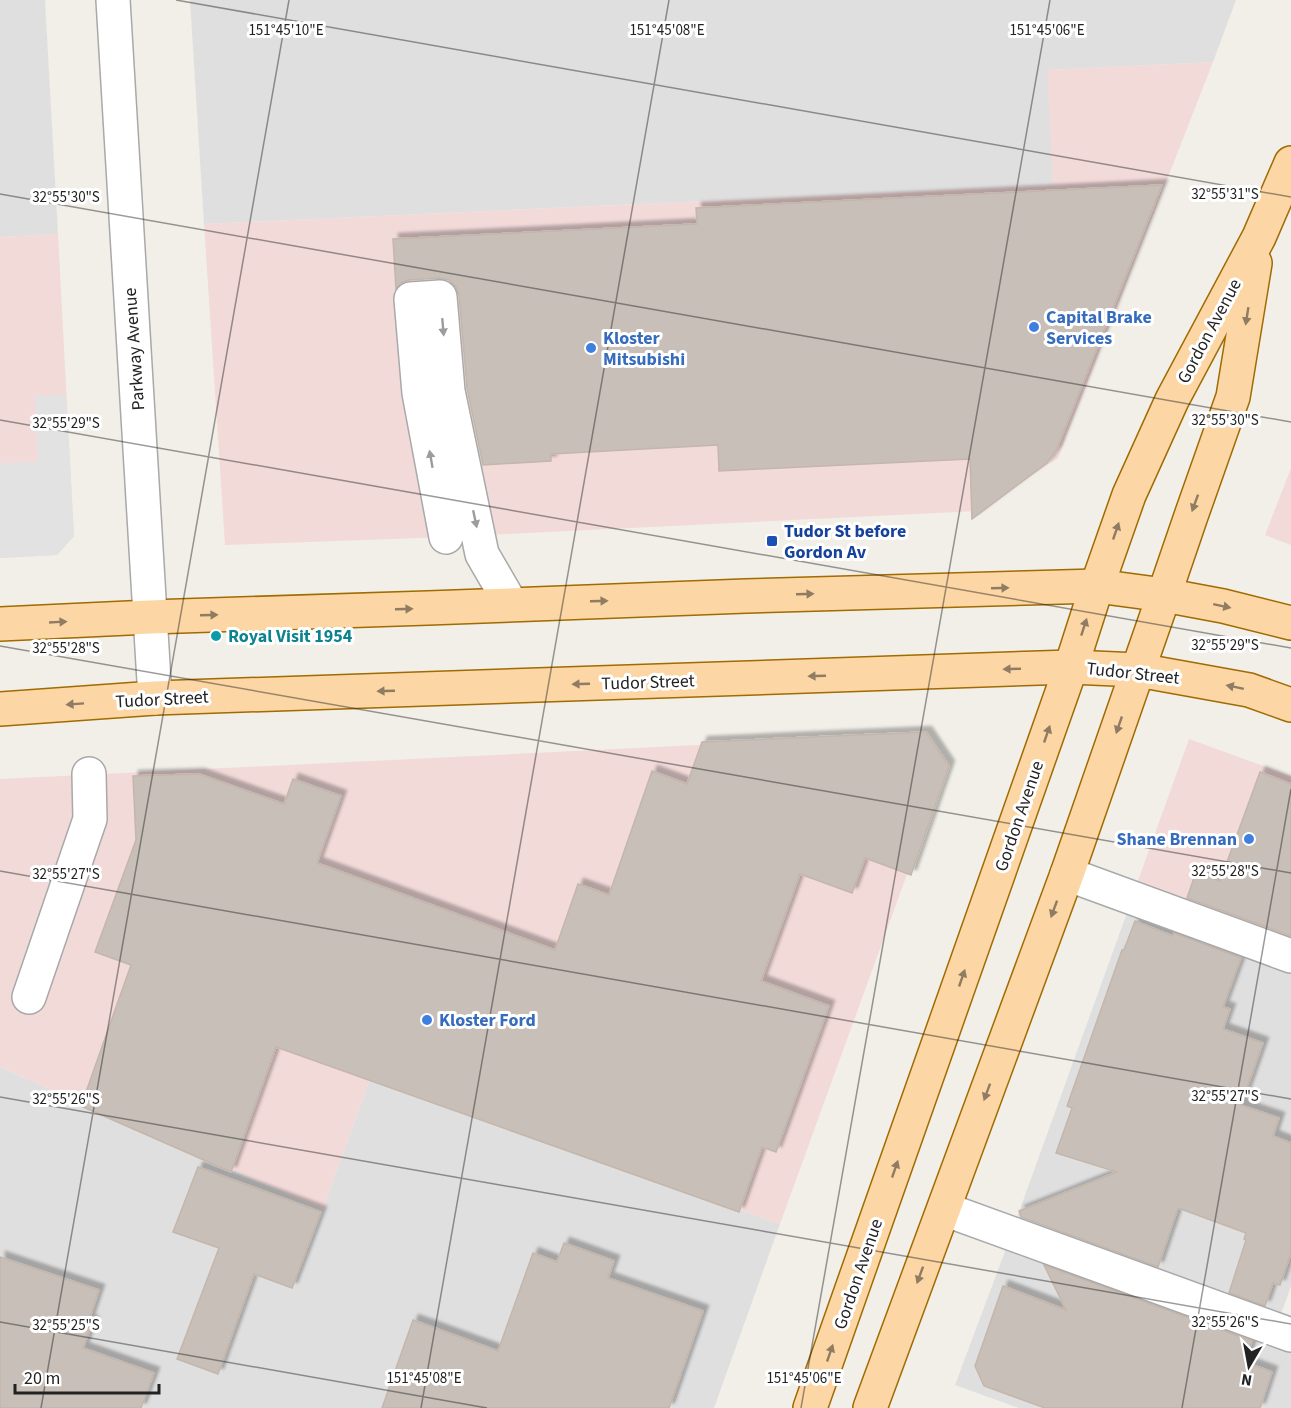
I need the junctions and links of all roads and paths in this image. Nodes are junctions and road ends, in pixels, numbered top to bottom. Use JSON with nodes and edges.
{"nodes":[{"id":1,"x":113,"y":0,"type":"edge"},
{"id":2,"x":1291,"y":163,"type":"edge"},
{"id":3,"x":1259,"y":237,"type":"junction"},
{"id":4,"x":446,"y":537,"type":"dead end"},
{"id":5,"x":1097,"y":586,"type":"junction"},
{"id":6,"x":1164,"y":595,"type":"junction"},
{"id":7,"x":511,"y":604,"type":"junction"},
{"id":8,"x":150,"y":617,"type":"junction"},
{"id":9,"x":1291,"y":623,"type":"edge"},
{"id":10,"x":0,"y":624,"type":"edge"},
{"id":11,"x":1071,"y":668,"type":"junction"},
{"id":12,"x":1138,"y":670,"type":"junction"},
{"id":13,"x":154,"y":698,"type":"junction"},
{"id":14,"x":1291,"y":705,"type":"edge"},
{"id":15,"x":0,"y":709,"type":"edge"},
{"id":16,"x":89,"y":774,"type":"dead end"},
{"id":17,"x":1066,"y":874,"type":"junction"},
{"id":18,"x":1291,"y":956,"type":"edge"},
{"id":19,"x":29,"y":997,"type":"dead end"},
{"id":20,"x":944,"y":1209,"type":"junction"},
{"id":21,"x":1291,"y":1334,"type":"edge"},
{"id":22,"x":810,"y":1408,"type":"edge"},
{"id":23,"x":870,"y":1408,"type":"edge"}],
"edges":[{"from":1,"to":8,"type":"street","name":"Parkway Avenue"},
{"from":2,"to":3,"type":"main road","name":"Gordon Avenue"},
{"from":5,"to":3,"type":"main road","name":"Gordon Avenue","one_way":true},
{"from":3,"to":6,"type":"main road","name":"Gordon Avenue","one_way":true},
{"from":4,"to":7,"type":"street","one_way":true},
{"from":5,"to":6,"type":"main road"},
{"from":7,"to":5,"type":"main road","one_way":true},
{"from":11,"to":5,"type":"main road","name":"Gordon Avenue","one_way":true},
{"from":6,"to":9,"type":"main road","one_way":true},
{"from":6,"to":12,"type":"main road","name":"Gordon Avenue"},
{"from":8,"to":7,"type":"main road","one_way":true},
{"from":10,"to":8,"type":"main road","one_way":true},
{"from":8,"to":13,"type":"street","name":"Parkway Avenue"},
{"from":11,"to":12,"type":"main road","name":"Tudor Street"},
{"from":11,"to":13,"type":"main road","name":"Tudor Street","one_way":true},
{"from":22,"to":11,"type":"main road","name":"Gordon Avenue","one_way":true},
{"from":14,"to":12,"type":"main road","name":"Tudor Street","one_way":true},
{"from":12,"to":17,"type":"main road","name":"Gordon Avenue","one_way":true},
{"from":13,"to":15,"type":"main road","name":"Tudor Street","one_way":true},
{"from":16,"to":19,"type":"street"},
{"from":17,"to":18,"type":"street"},
{"from":17,"to":20,"type":"main road","name":"Gordon Avenue","one_way":true},
{"from":20,"to":21,"type":"street"},
{"from":20,"to":23,"type":"main road","name":"Gordon Avenue","one_way":true}]}
